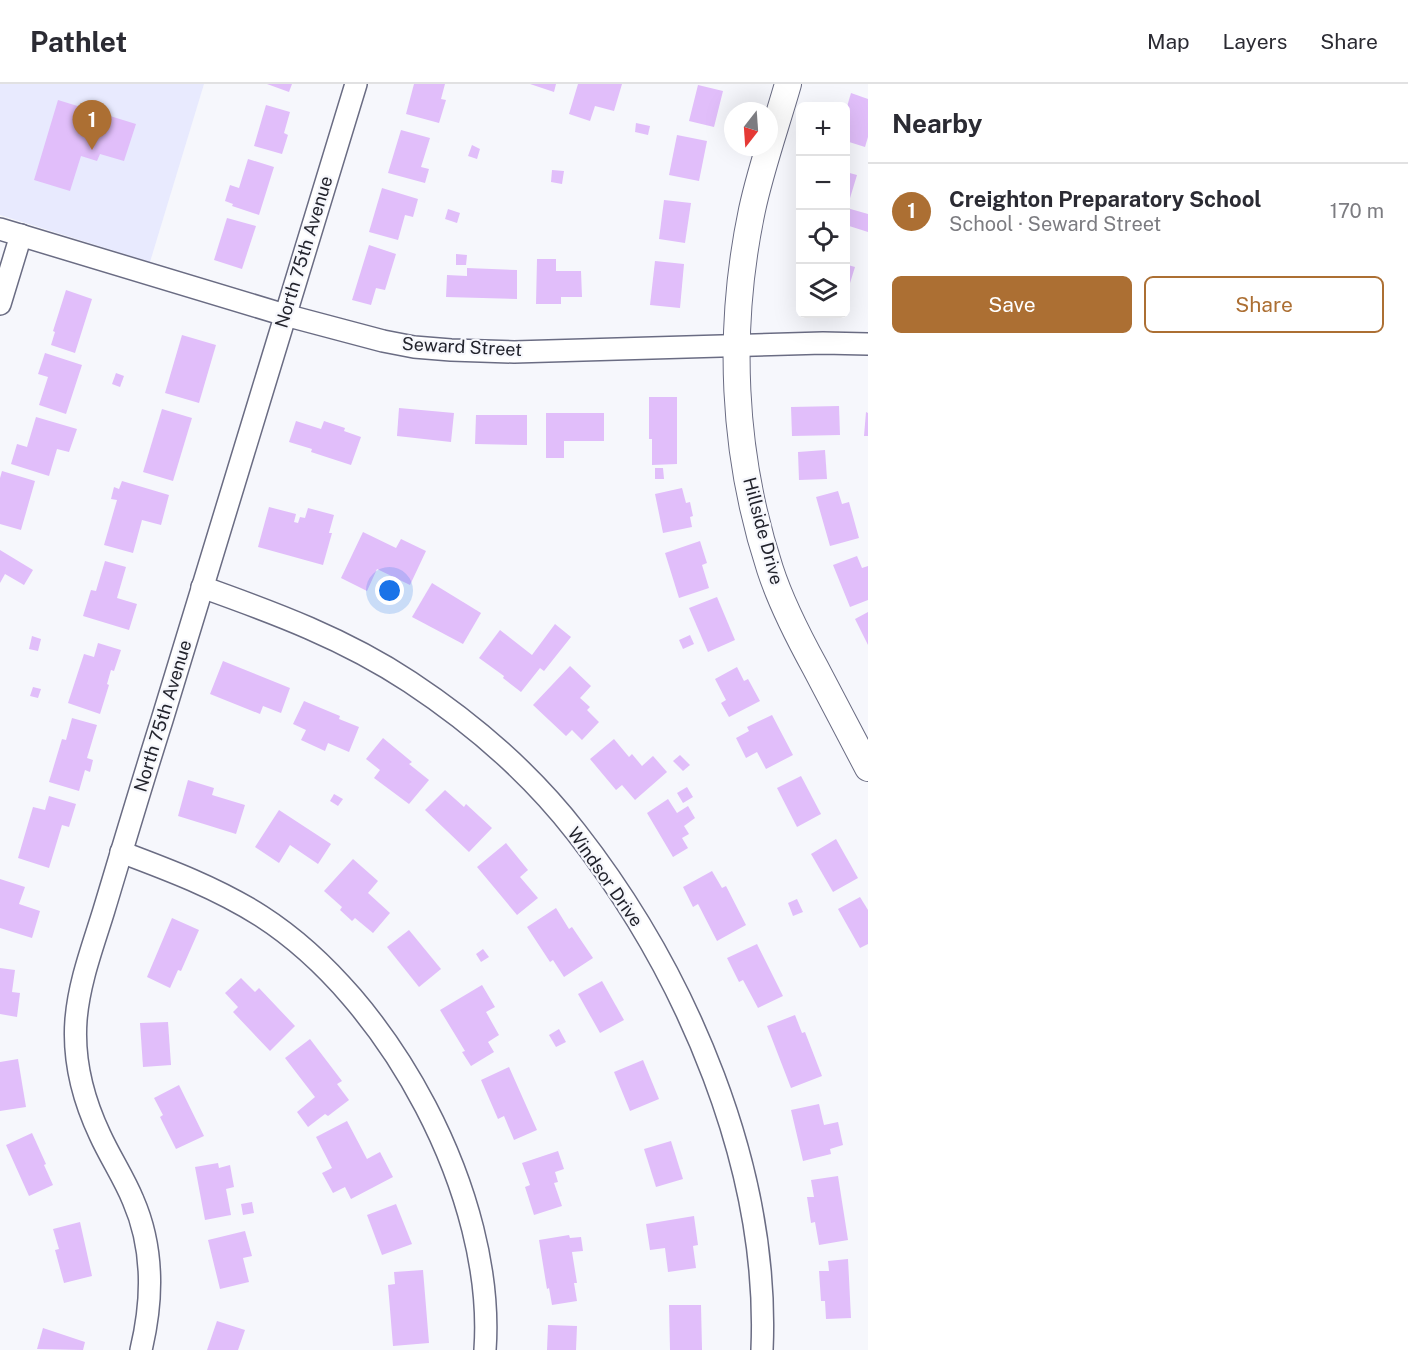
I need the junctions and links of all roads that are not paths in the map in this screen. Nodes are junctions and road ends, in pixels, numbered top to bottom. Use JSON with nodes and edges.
{"nodes":[{"id":1,"x":356,"y":84,"type":"edge"},
{"id":2,"x":788,"y":84,"type":"edge"},
{"id":3,"x":0,"y":229,"type":"edge"},
{"id":4,"x":21,"y":235,"type":"junction"},
{"id":5,"x":0,"y":304,"type":"edge"},
{"id":6,"x":285,"y":315,"type":"junction"},
{"id":7,"x":868,"y":344,"type":"edge"},
{"id":8,"x":736,"y":346,"type":"junction"},
{"id":9,"x":202,"y":587,"type":"junction"},
{"id":10,"x":868,"y":768,"type":"edge"},
{"id":11,"x":121,"y":852,"type":"junction"},
{"id":12,"x":141,"y":1350,"type":"edge"},
{"id":13,"x":485,"y":1350,"type":"edge"},
{"id":14,"x":762,"y":1350,"type":"edge"}],
"edges":[{"from":1,"to":6,"type":"street","name":"North 75th Avenue"},
{"from":2,"to":8,"type":"street","name":"Hillside Drive"},
{"from":3,"to":4,"type":"street","name":"Seward Street"},
{"from":4,"to":5,"type":"street"},
{"from":4,"to":6,"type":"street","name":"Seward Street"},
{"from":6,"to":8,"type":"street","name":"Seward Street"},
{"from":6,"to":9,"type":"street","name":"North 75th Avenue"},
{"from":7,"to":8,"type":"street","name":"Seward Street"},
{"from":8,"to":10,"type":"street","name":"Hillside Drive"},
{"from":9,"to":11,"type":"street","name":"North 75th Avenue"},
{"from":9,"to":14,"type":"street","name":"Windsor Drive"},
{"from":11,"to":12,"type":"street","name":"North 75th Avenue"},
{"from":11,"to":13,"type":"street"}]}
